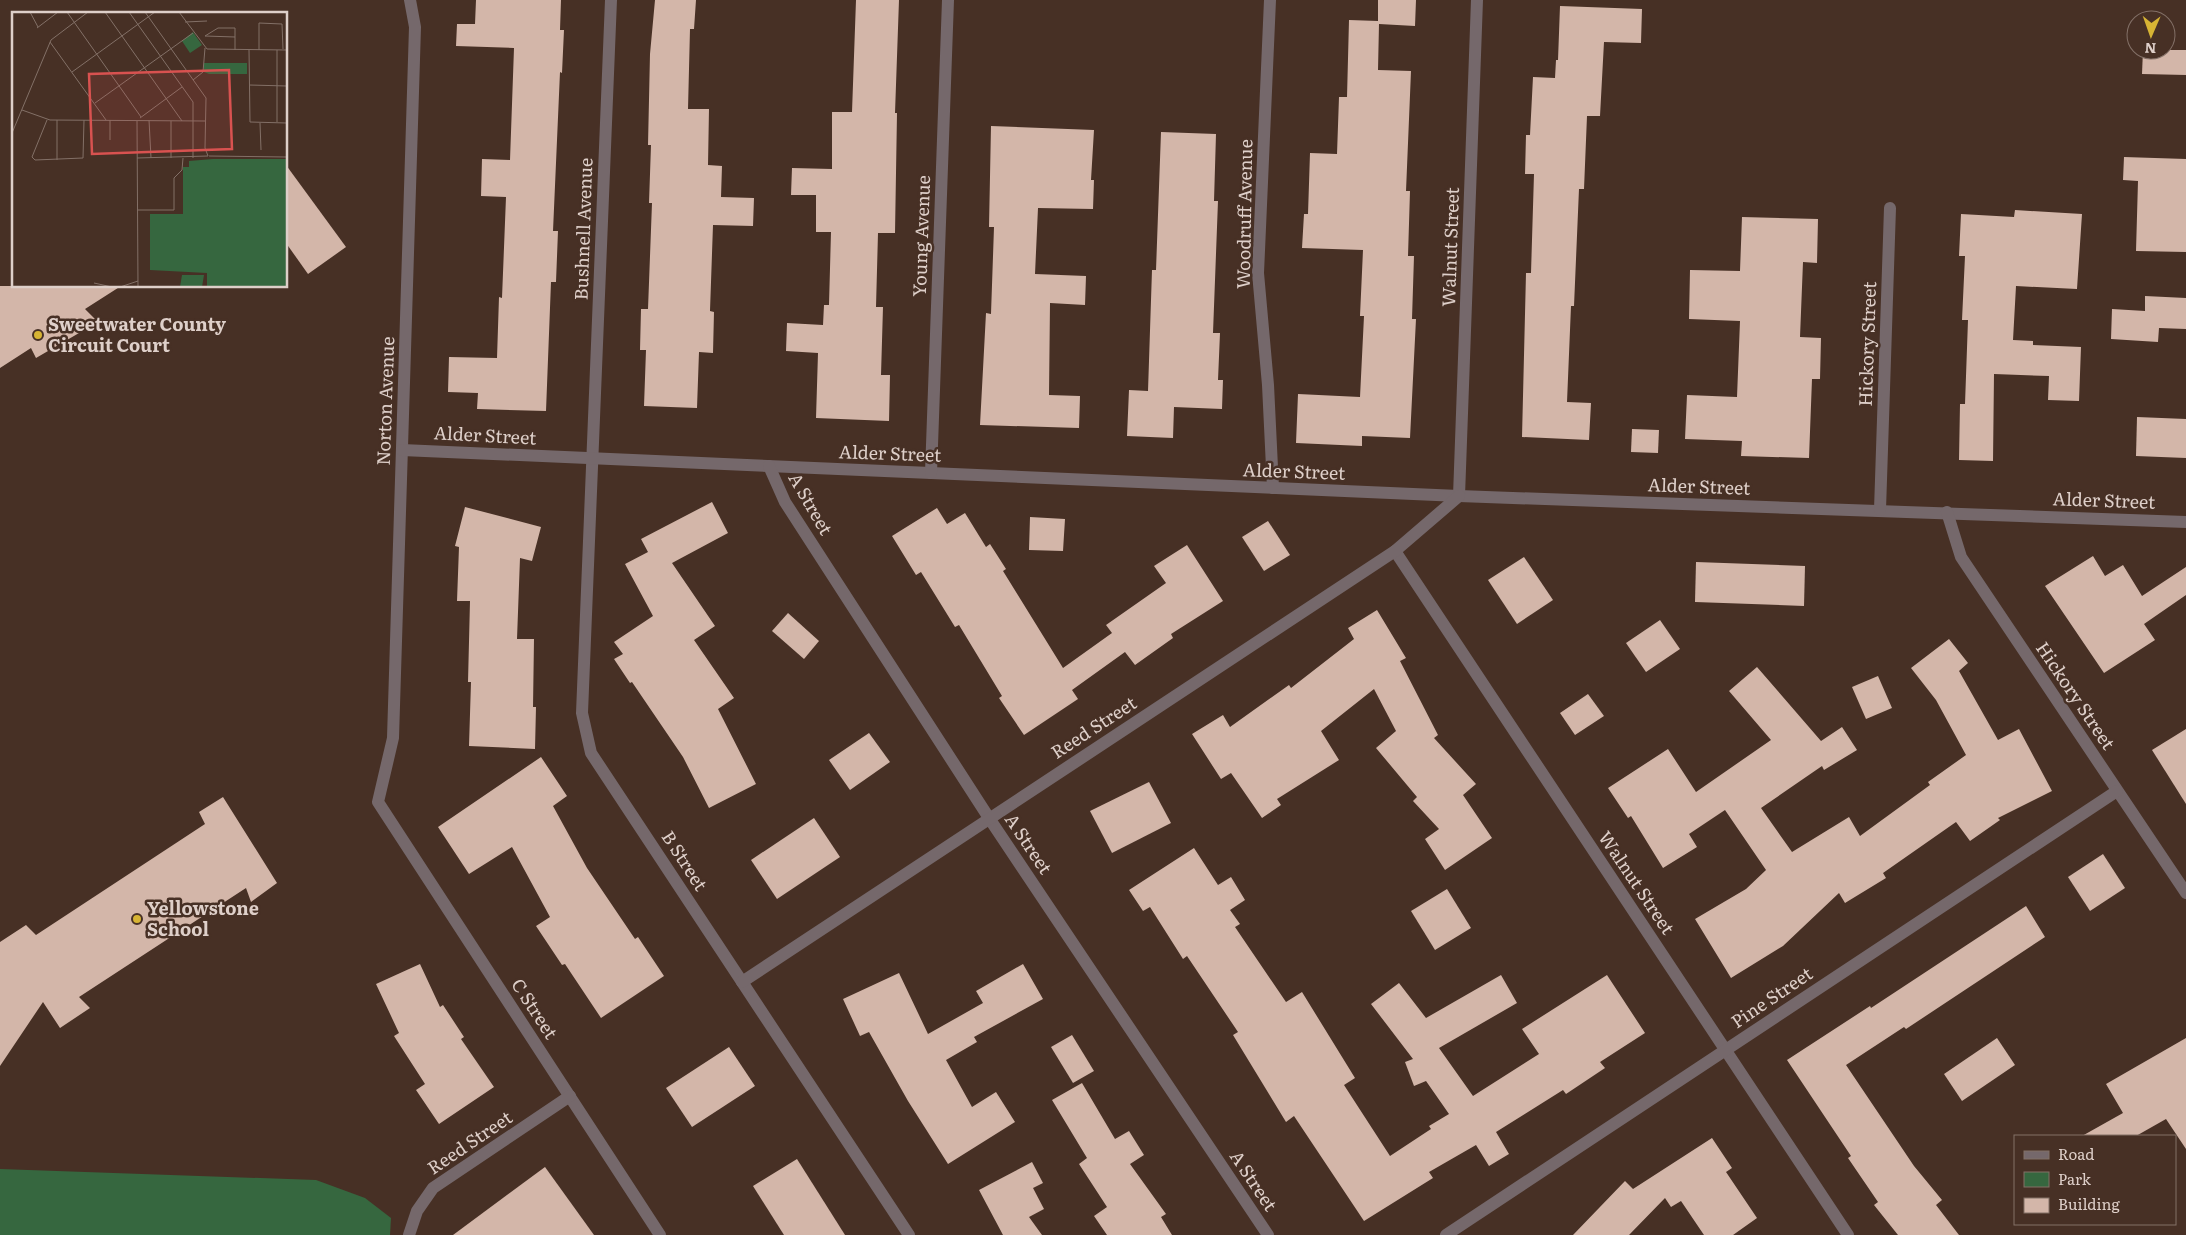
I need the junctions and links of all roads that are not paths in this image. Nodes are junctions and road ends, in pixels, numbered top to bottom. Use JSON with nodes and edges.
{"nodes":[{"id":1,"x":410,"y":0,"type":"edge"},
{"id":2,"x":611,"y":0,"type":"edge"},
{"id":3,"x":948,"y":0,"type":"edge"},
{"id":4,"x":1270,"y":0,"type":"edge"},
{"id":5,"x":1477,"y":0,"type":"edge"},
{"id":6,"x":1890,"y":208,"type":"dead end"},
{"id":7,"x":402,"y":450,"type":"junction"},
{"id":8,"x":593,"y":459,"type":"junction"},
{"id":9,"x":769,"y":466,"type":"junction"},
{"id":10,"x":931,"y":474,"type":"junction"},
{"id":11,"x":1273,"y":488,"type":"junction"},
{"id":12,"x":1459,"y":496,"type":"junction"},
{"id":13,"x":1880,"y":510,"type":"junction"},
{"id":14,"x":1947,"y":512,"type":"junction"},
{"id":15,"x":2186,"y":522,"type":"edge"},
{"id":16,"x":1394,"y":551,"type":"junction"},
{"id":17,"x":2117,"y":791,"type":"junction"},
{"id":18,"x":378,"y":802,"type":"joint"},
{"id":19,"x":989,"y":818,"type":"junction"},
{"id":20,"x":2186,"y":893,"type":"edge"},
{"id":21,"x":742,"y":982,"type":"junction"},
{"id":22,"x":1726,"y":1050,"type":"junction"},
{"id":23,"x":570,"y":1096,"type":"junction"},
{"id":24,"x":409,"y":1235,"type":"edge"},
{"id":25,"x":660,"y":1235,"type":"edge"},
{"id":26,"x":909,"y":1235,"type":"edge"},
{"id":27,"x":1268,"y":1235,"type":"edge"},
{"id":28,"x":1446,"y":1235,"type":"edge"},
{"id":29,"x":1848,"y":1235,"type":"edge"}],
"edges":[{"from":1,"to":7,"type":"street","name":"Norton Avenue"},
{"from":2,"to":8,"type":"street","name":"Bushnell Avenue"},
{"from":3,"to":10,"type":"street","name":"Young Avenue"},
{"from":4,"to":11,"type":"street","name":"Woodruff Avenue"},
{"from":5,"to":12,"type":"street","name":"Walnut Street"},
{"from":6,"to":13,"type":"street","name":"Hickory Street"},
{"from":7,"to":8,"type":"street","name":"Alder Street"},
{"from":7,"to":18,"type":"street","name":"Norton Avenue"},
{"from":8,"to":9,"type":"street","name":"Alder Street"},
{"from":8,"to":21,"type":"street","name":"B Street"},
{"from":9,"to":10,"type":"street","name":"Alder Street"},
{"from":9,"to":19,"type":"street","name":"A Street"},
{"from":10,"to":11,"type":"street","name":"Alder Street"},
{"from":11,"to":12,"type":"street","name":"Alder Street"},
{"from":12,"to":13,"type":"street","name":"Alder Street"},
{"from":12,"to":16,"type":"street","name":"Reed Street"},
{"from":13,"to":14,"type":"street","name":"Alder Street"},
{"from":14,"to":15,"type":"street","name":"Alder Street"},
{"from":14,"to":17,"type":"street","name":"Hickory Street"},
{"from":16,"to":19,"type":"street","name":"Reed Street"},
{"from":16,"to":22,"type":"street","name":"Walnut Street"},
{"from":17,"to":20,"type":"street","name":"Hickory Street"},
{"from":17,"to":22,"type":"street","name":"Pine Street"},
{"from":18,"to":23,"type":"street","name":"C Street"},
{"from":19,"to":21,"type":"street","name":"Reed Street"},
{"from":19,"to":27,"type":"street","name":"A Street"},
{"from":21,"to":26,"type":"street","name":"B Street"},
{"from":22,"to":28,"type":"street","name":"Pine Street"},
{"from":22,"to":29,"type":"street","name":"Walnut Street"},
{"from":23,"to":24,"type":"street","name":"Reed Street"},
{"from":23,"to":25,"type":"street","name":"C Street"}]}
